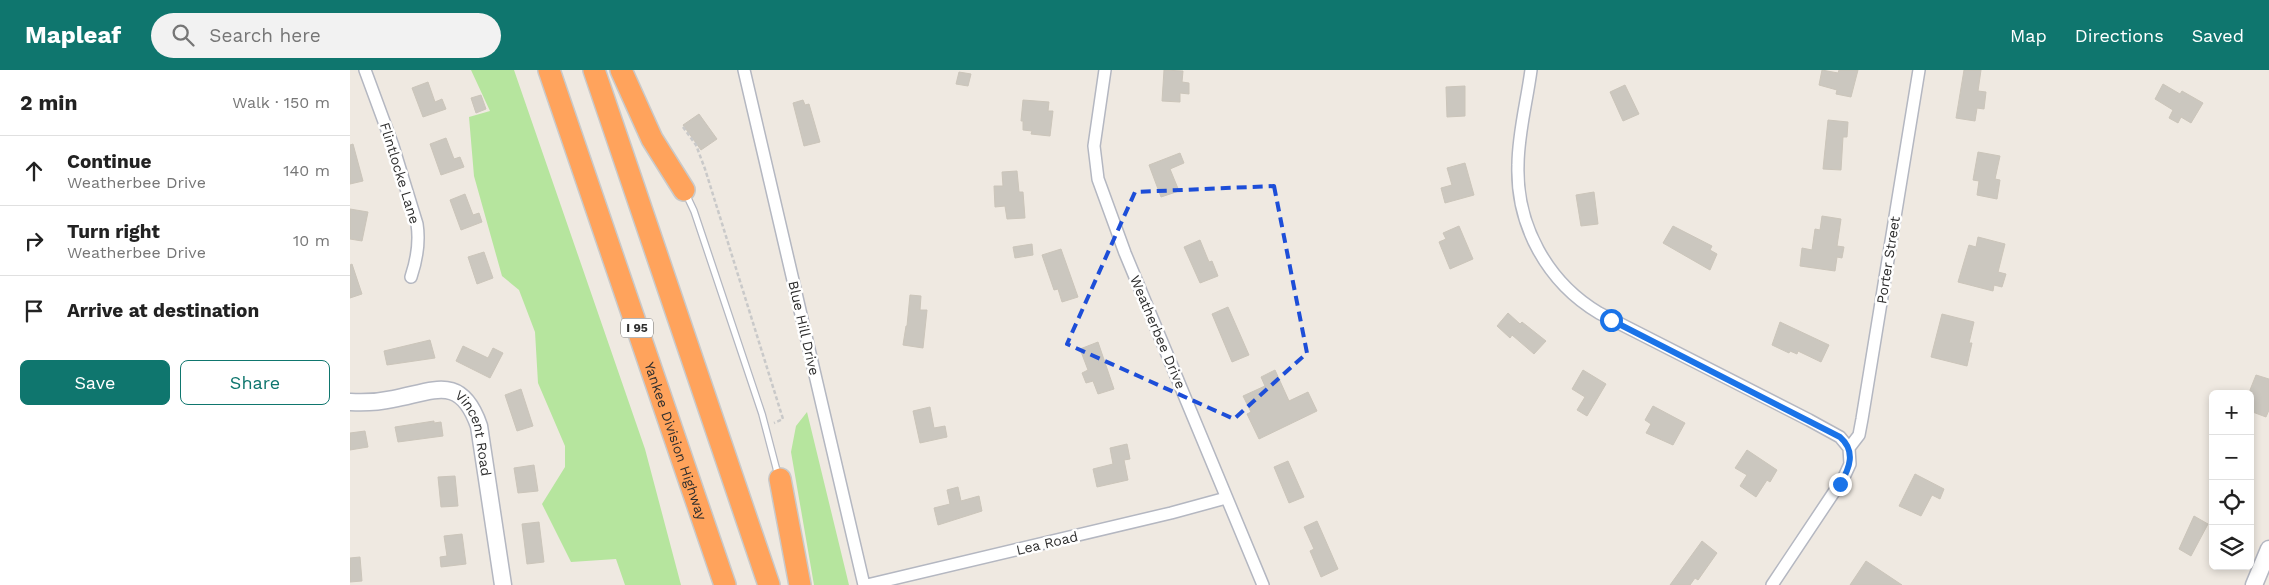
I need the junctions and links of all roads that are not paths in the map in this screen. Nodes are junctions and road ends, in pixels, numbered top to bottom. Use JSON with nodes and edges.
{"nodes":[{"id":1,"x":366,"y":70,"type":"edge"},
{"id":2,"x":549,"y":70,"type":"edge"},
{"id":3,"x":594,"y":70,"type":"edge"},
{"id":4,"x":621,"y":70,"type":"edge"},
{"id":5,"x":744,"y":70,"type":"edge"},
{"id":6,"x":1104,"y":70,"type":"edge"},
{"id":7,"x":1531,"y":70,"type":"edge"},
{"id":8,"x":1919,"y":70,"type":"edge"},
{"id":9,"x":684,"y":190,"type":"joint"},
{"id":10,"x":411,"y":277,"type":"dead end"},
{"id":11,"x":350,"y":402,"type":"edge"},
{"id":12,"x":1849,"y":448,"type":"junction"},
{"id":13,"x":780,"y":480,"type":"joint"},
{"id":14,"x":1226,"y":498,"type":"junction"},
{"id":15,"x":2269,"y":549,"type":"edge"},
{"id":16,"x":503,"y":585,"type":"edge"},
{"id":17,"x":725,"y":585,"type":"edge"},
{"id":18,"x":769,"y":585,"type":"edge"},
{"id":19,"x":800,"y":585,"type":"edge"},
{"id":20,"x":865,"y":585,"type":"edge"},
{"id":21,"x":1263,"y":585,"type":"edge"},
{"id":22,"x":1772,"y":585,"type":"edge"},
{"id":23,"x":2254,"y":585,"type":"edge"}],
"edges":[{"from":1,"to":10,"type":"street","name":"Flintlocke Lane"},
{"from":2,"to":17,"type":"highway","name":"Yankee Division Highway","number":"I 95"},
{"from":3,"to":18,"type":"highway"},
{"from":4,"to":9,"type":"highway"},
{"from":5,"to":20,"type":"street","name":"Blue Hill Drive"},
{"from":6,"to":14,"type":"street","name":"Weatherbee Drive"},
{"from":7,"to":12,"type":"street"},
{"from":8,"to":12,"type":"street","name":"Porter Street"},
{"from":9,"to":13,"type":"lane"},
{"from":11,"to":16,"type":"street","name":"Vincent Road"},
{"from":12,"to":22,"type":"street"},
{"from":13,"to":19,"type":"highway"},
{"from":14,"to":20,"type":"street","name":"Lea Road"},
{"from":14,"to":21,"type":"street","name":"Weatherbee Drive"},
{"from":15,"to":23,"type":"street"}]}
